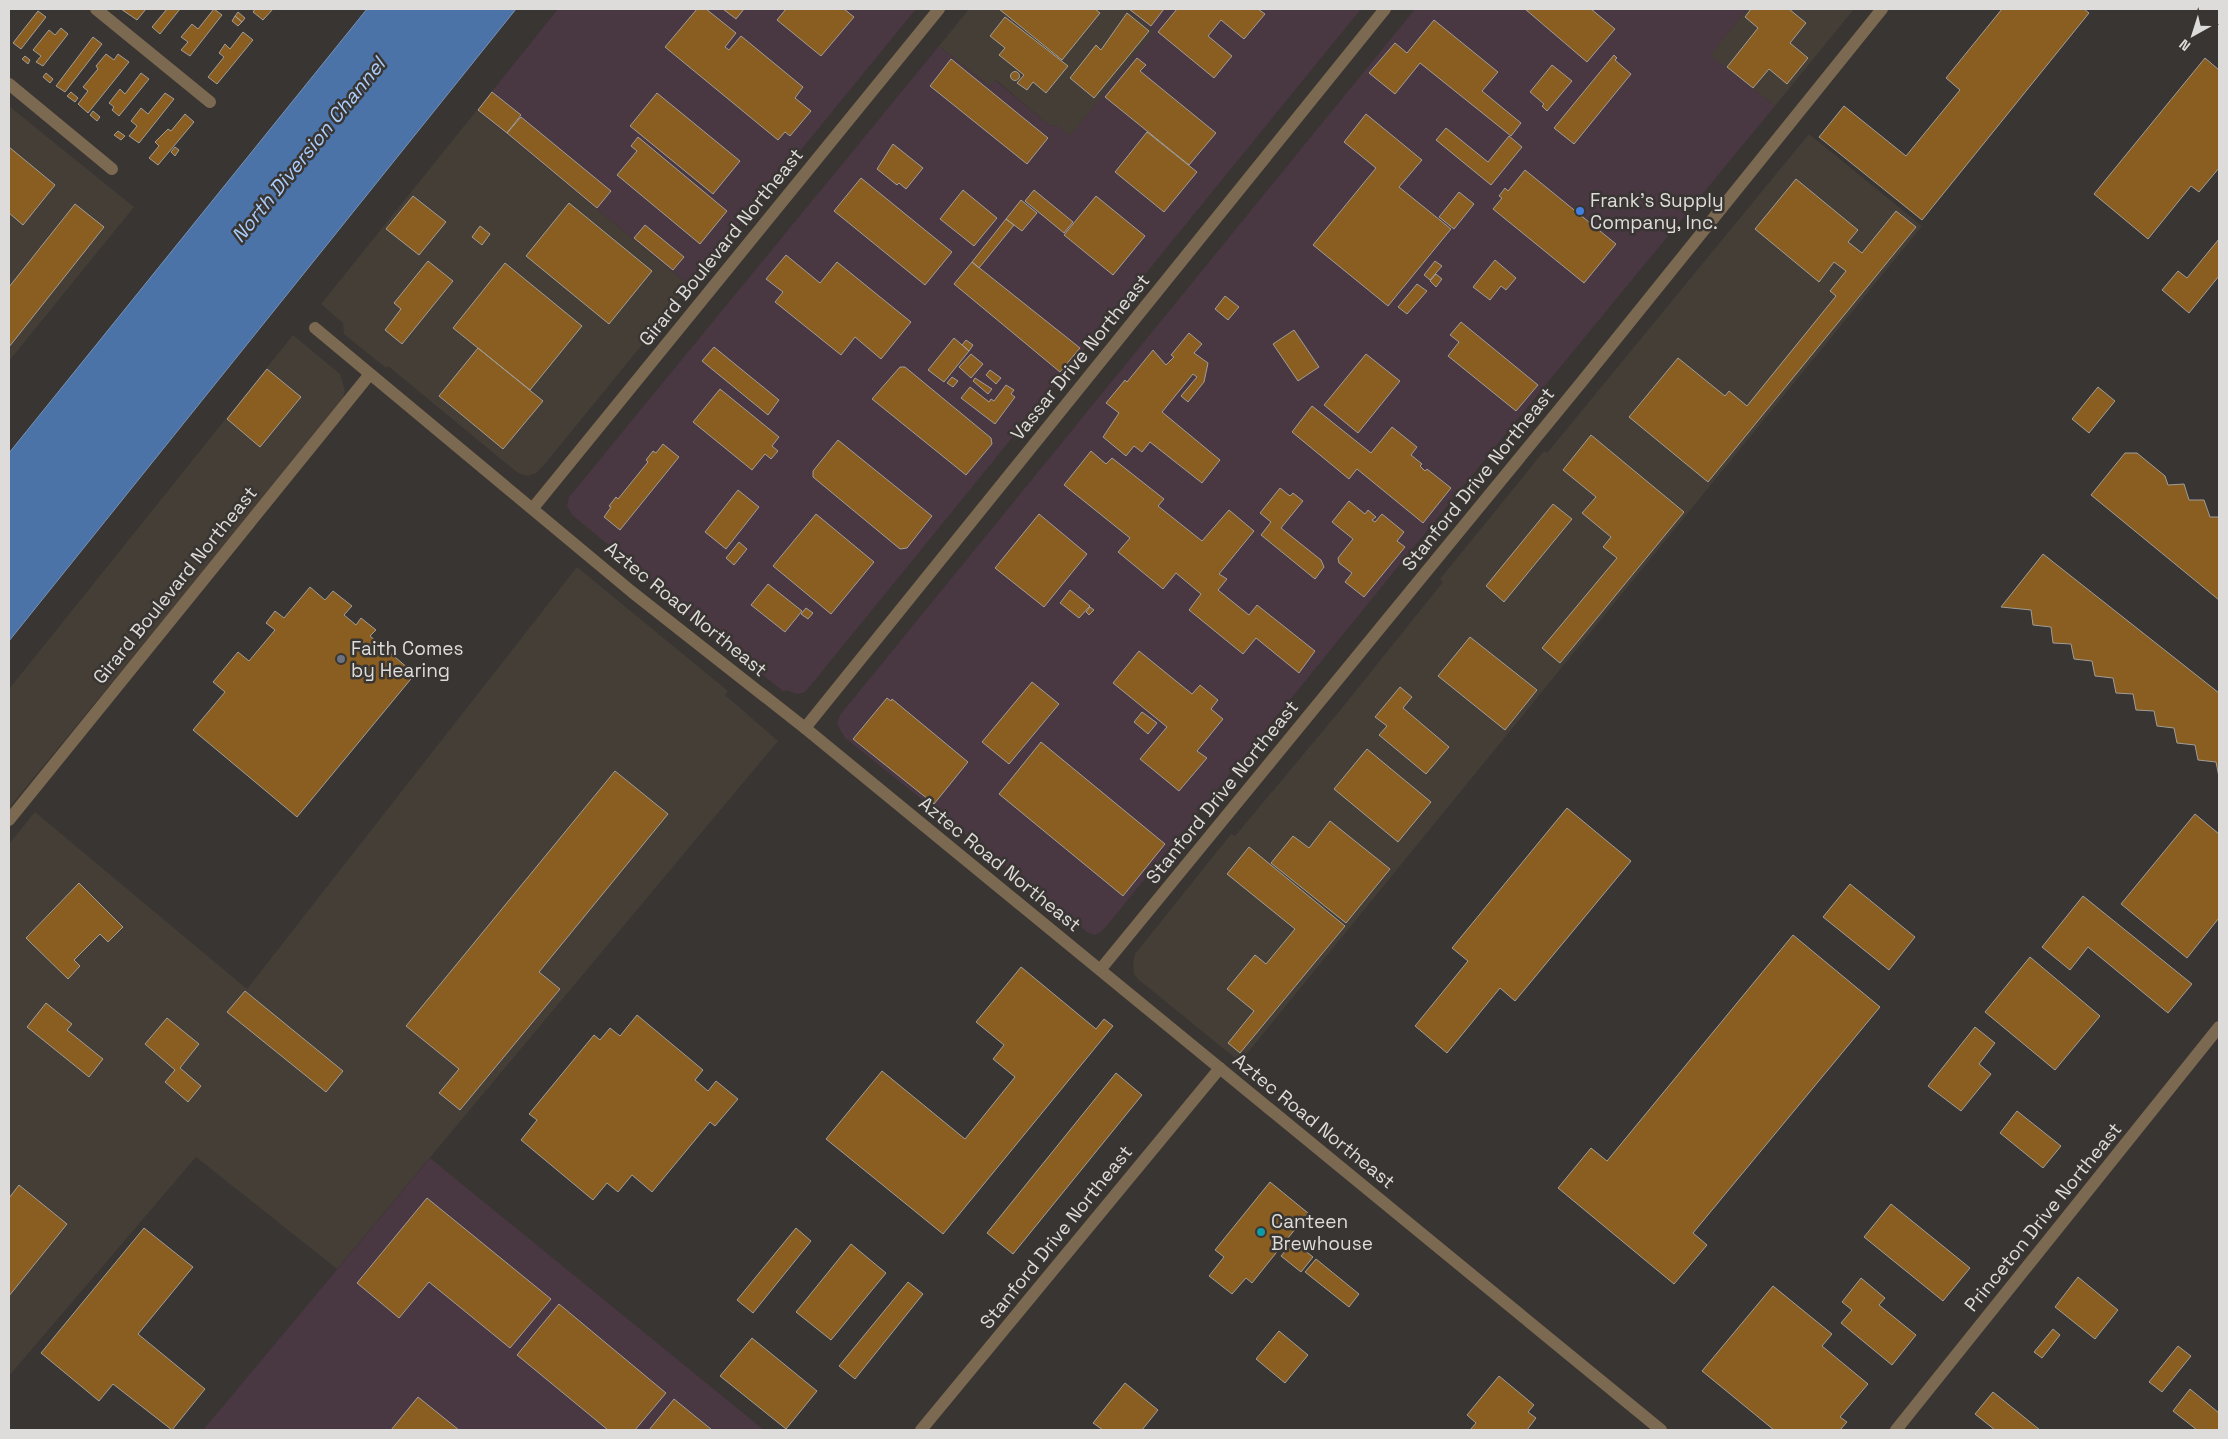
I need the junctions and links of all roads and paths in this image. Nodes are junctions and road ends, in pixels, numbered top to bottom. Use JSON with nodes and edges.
{"nodes":[{"id":1,"x":96,"y":9,"type":"edge"},
{"id":2,"x":939,"y":9,"type":"edge"},
{"id":3,"x":1385,"y":9,"type":"edge"},
{"id":4,"x":1882,"y":9,"type":"edge"},
{"id":5,"x":9,"y":84,"type":"edge"},
{"id":6,"x":210,"y":102,"type":"dead end"},
{"id":7,"x":112,"y":169,"type":"dead end"},
{"id":8,"x":315,"y":328,"type":"dead end"},
{"id":9,"x":370,"y":374,"type":"junction"},
{"id":10,"x":533,"y":508,"type":"junction"},
{"id":11,"x":805,"y":728,"type":"junction"},
{"id":12,"x":9,"y":820,"type":"edge"},
{"id":13,"x":1100,"y":970,"type":"junction"},
{"id":14,"x":2219,"y":1027,"type":"edge"},
{"id":15,"x":1220,"y":1068,"type":"junction"},
{"id":16,"x":921,"y":1430,"type":"edge"},
{"id":17,"x":1661,"y":1430,"type":"edge"},
{"id":18,"x":1896,"y":1430,"type":"edge"}],
"edges":[{"from":1,"to":6,"type":"street"},
{"from":2,"to":10,"type":"street","name":"Girard Boulevard Northeast"},
{"from":3,"to":11,"type":"street","name":"Vassar Drive Northeast"},
{"from":4,"to":13,"type":"street","name":"Stanford Drive Northeast"},
{"from":5,"to":7,"type":"street"},
{"from":8,"to":9,"type":"street","name":"Aztec Road Northeast"},
{"from":9,"to":10,"type":"street","name":"Aztec Road Northeast"},
{"from":9,"to":12,"type":"street","name":"Girard Boulevard Northeast"},
{"from":10,"to":11,"type":"street","name":"Aztec Road Northeast"},
{"from":11,"to":13,"type":"street","name":"Aztec Road Northeast"},
{"from":13,"to":15,"type":"street","name":"Aztec Road Northeast"},
{"from":14,"to":18,"type":"street","name":"Princeton Drive Northeast"},
{"from":15,"to":16,"type":"street","name":"Stanford Drive Northeast"},
{"from":15,"to":17,"type":"street","name":"Aztec Road Northeast"}]}
